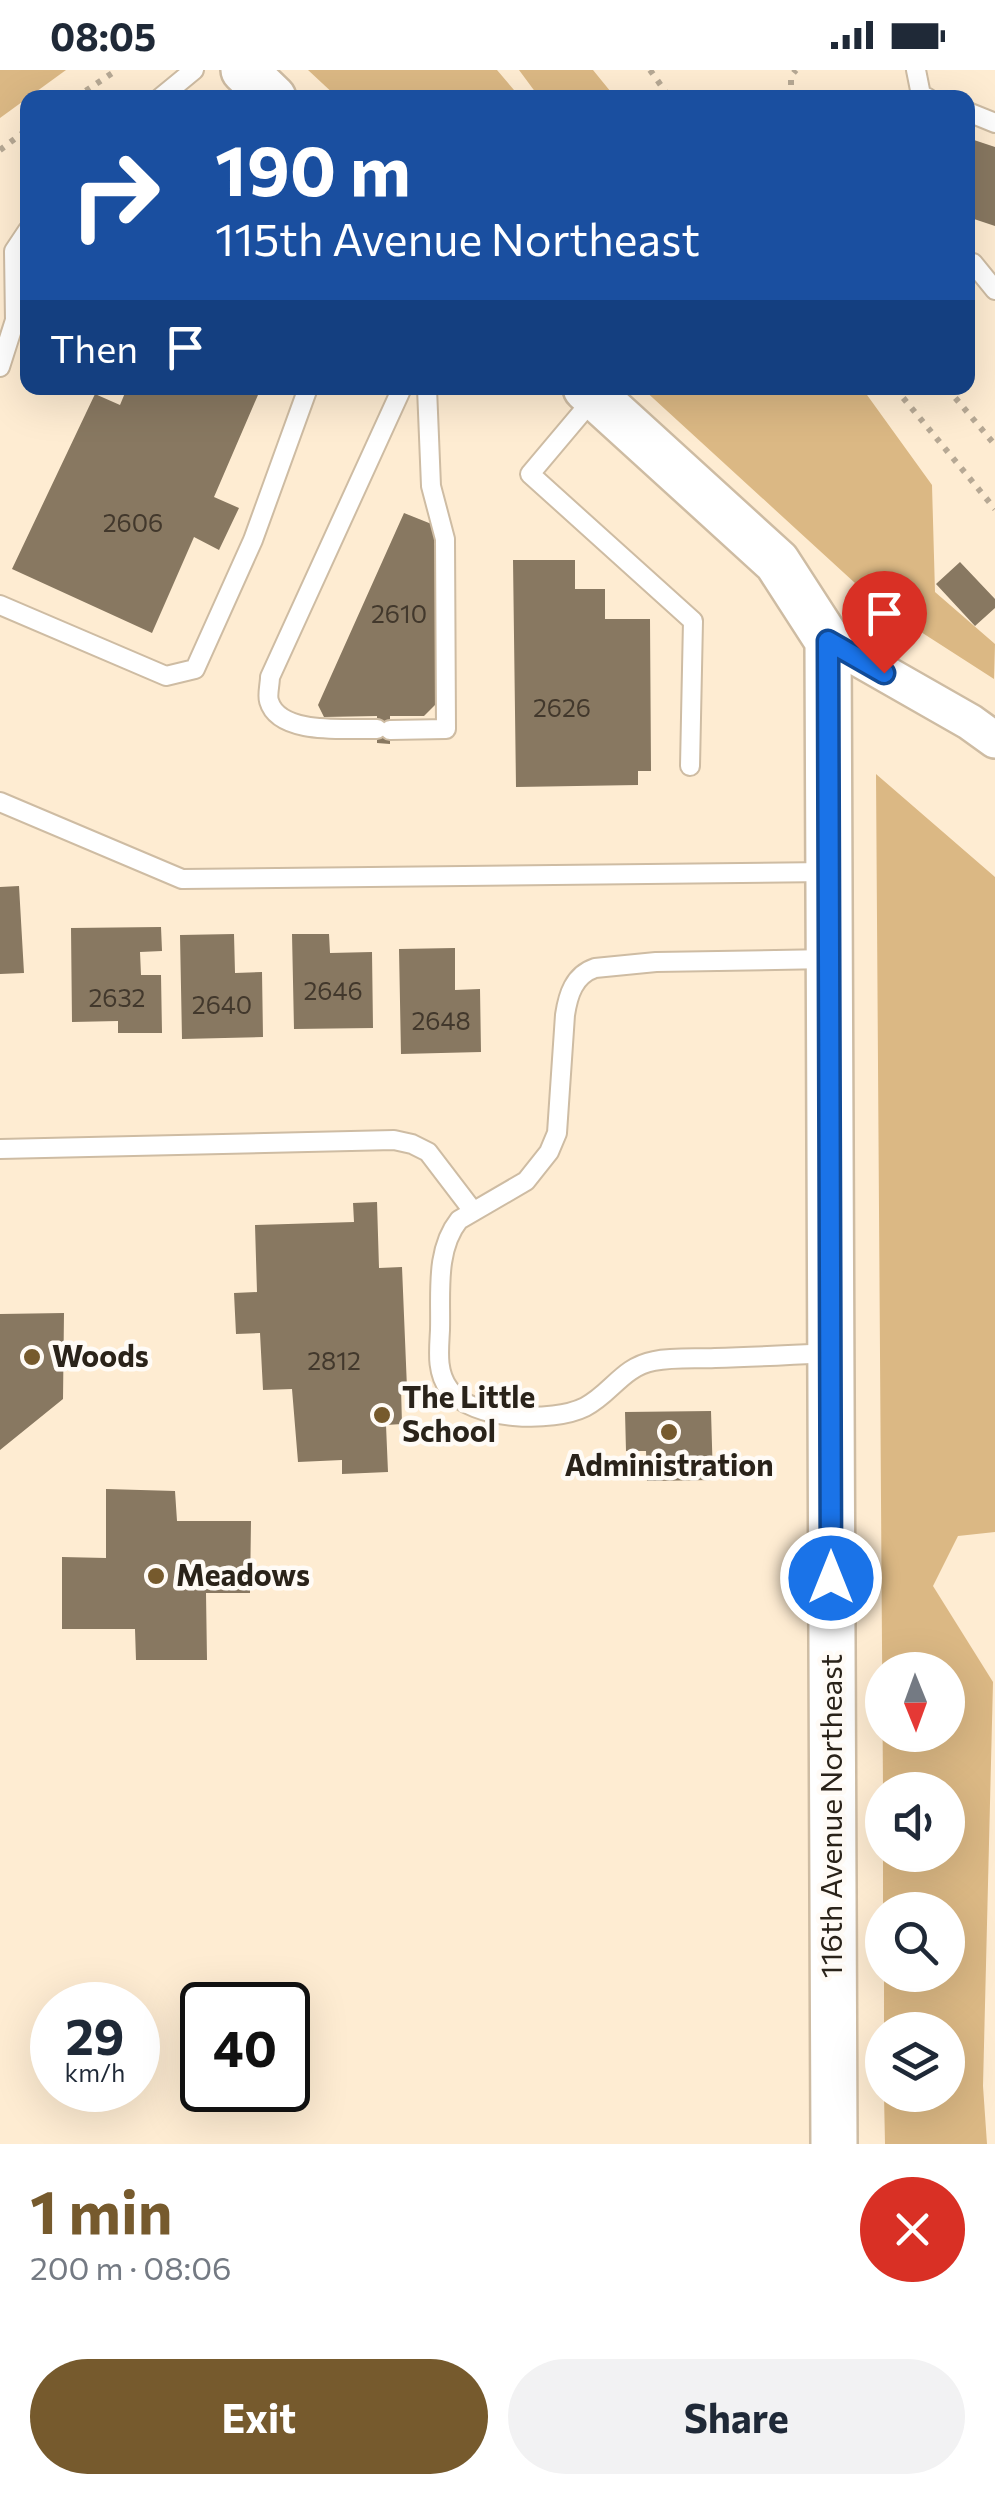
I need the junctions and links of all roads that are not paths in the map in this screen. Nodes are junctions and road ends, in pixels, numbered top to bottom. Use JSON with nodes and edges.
{"nodes":[{"id":1,"x":194,"y":70,"type":"edge"},
{"id":2,"x":244,"y":70,"type":"edge"},
{"id":3,"x":170,"y":90,"type":"edge"},
{"id":4,"x":265,"y":90,"type":"edge"},
{"id":5,"x":20,"y":242,"type":"edge"},
{"id":6,"x":975,"y":265,"type":"edge"},
{"id":7,"x":995,"y":290,"type":"edge"},
{"id":8,"x":0,"y":367,"type":"edge"},
{"id":9,"x":305,"y":395,"type":"edge"},
{"id":10,"x":399,"y":395,"type":"edge"},
{"id":11,"x":427,"y":395,"type":"edge"},
{"id":12,"x":589,"y":395,"type":"edge"},
{"id":13,"x":594,"y":395,"type":"edge"},
{"id":14,"x":0,"y":605,"type":"edge"},
{"id":15,"x":828,"y":641,"type":"junction"},
{"id":16,"x":995,"y":740,"type":"edge"},
{"id":17,"x":690,"y":766,"type":"dead end"},
{"id":18,"x":0,"y":802,"type":"edge"},
{"id":19,"x":829,"y":872,"type":"junction"},
{"id":20,"x":829,"y":959,"type":"junction"},
{"id":21,"x":0,"y":1150,"type":"edge"},
{"id":22,"x":474,"y":1211,"type":"junction"},
{"id":23,"x":830,"y":1353,"type":"junction"},
{"id":24,"x":834,"y":2144,"type":"edge"}],
"edges":[{"from":1,"to":3,"type":"lane"},
{"from":2,"to":4,"type":"street"},
{"from":5,"to":8,"type":"lane"},
{"from":6,"to":7,"type":"lane"},
{"from":9,"to":14,"type":"lane"},
{"from":10,"to":11,"type":"lane"},
{"from":12,"to":17,"type":"lane"},
{"from":13,"to":15,"type":"street"},
{"from":15,"to":16,"type":"street"},
{"from":15,"to":19,"type":"street","name":"116th Avenue Northeast"},
{"from":18,"to":19,"type":"lane"},
{"from":19,"to":20,"type":"street","name":"116th Avenue Northeast"},
{"from":20,"to":22,"type":"lane"},
{"from":20,"to":23,"type":"street","name":"116th Avenue Northeast"},
{"from":21,"to":22,"type":"lane"},
{"from":22,"to":23,"type":"lane"},
{"from":23,"to":24,"type":"street","name":"116th Avenue Northeast"}]}
